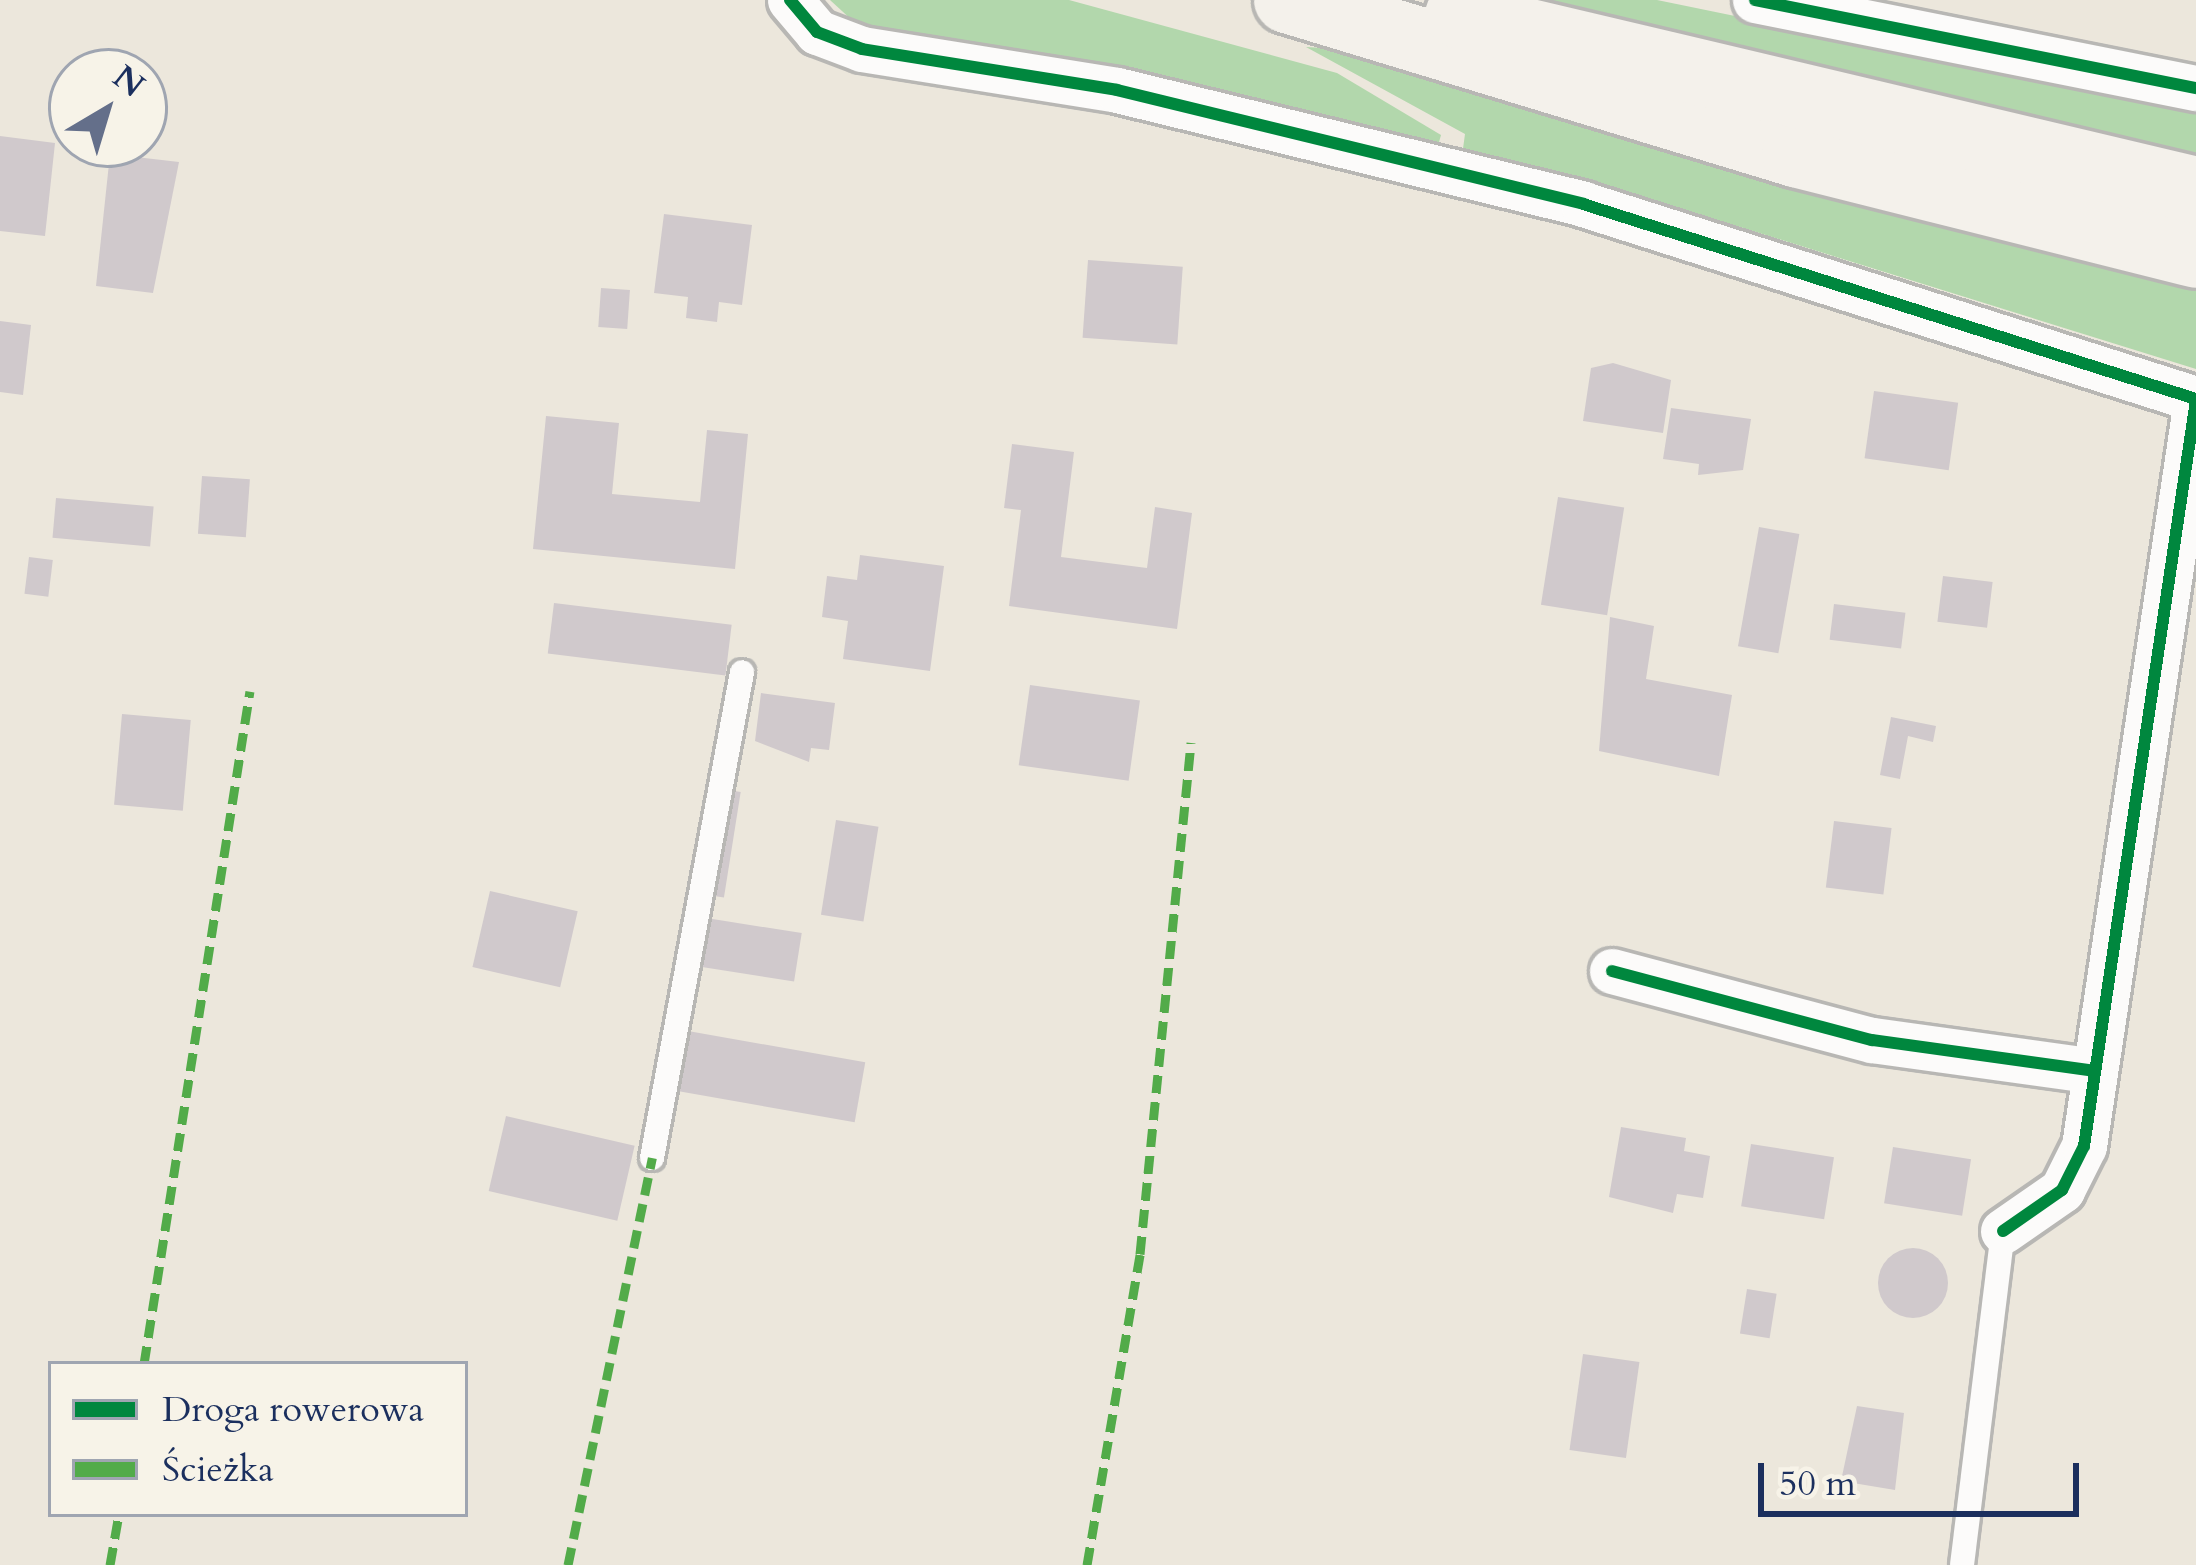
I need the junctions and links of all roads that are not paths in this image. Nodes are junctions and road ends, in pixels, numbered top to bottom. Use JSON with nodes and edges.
{"nodes":[{"id":1,"x":790,"y":0,"type":"edge"},
{"id":2,"x":1287,"y":0,"type":"edge"},
{"id":3,"x":1375,"y":0,"type":"edge"},
{"id":4,"x":1755,"y":0,"type":"edge"},
{"id":5,"x":2196,"y":88,"type":"edge"},
{"id":6,"x":2196,"y":190,"type":"edge"},
{"id":7,"x":2196,"y":255,"type":"edge"},
{"id":8,"x":2196,"y":400,"type":"edge"},
{"id":9,"x":742,"y":672,"type":"dead end"},
{"id":10,"x":1612,"y":971,"type":"dead end"},
{"id":11,"x":2095,"y":1071,"type":"junction"},
{"id":12,"x":652,"y":1158,"type":"dead end"},
{"id":13,"x":2003,"y":1232,"type":"joint"},
{"id":14,"x":1962,"y":1565,"type":"edge"}],
"edges":[{"from":1,"to":8,"type":"street"},
{"from":2,"to":7,"type":"main road"},
{"from":3,"to":6,"type":"main road"},
{"from":4,"to":5,"type":"street"},
{"from":8,"to":11,"type":"street"},
{"from":9,"to":12,"type":"lane"},
{"from":10,"to":11,"type":"street"},
{"from":11,"to":13,"type":"street"},
{"from":13,"to":14,"type":"lane"}]}
